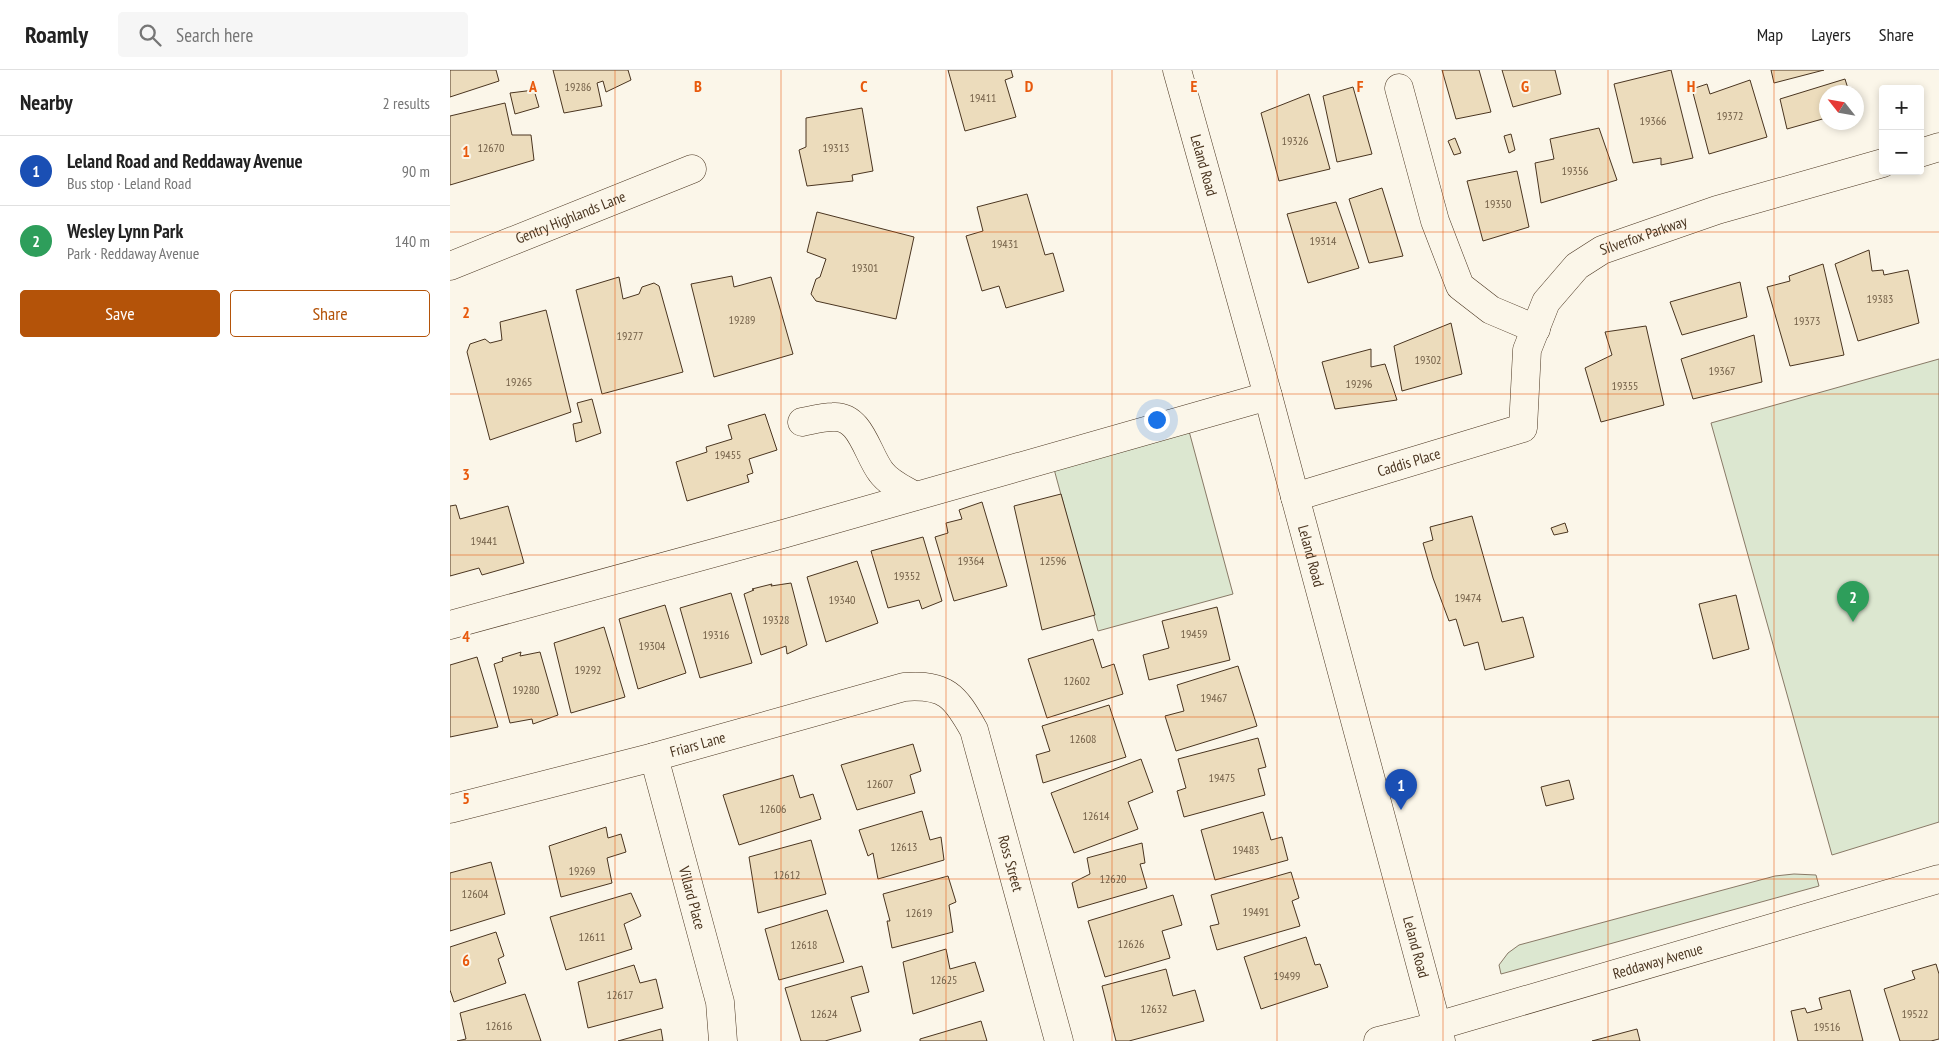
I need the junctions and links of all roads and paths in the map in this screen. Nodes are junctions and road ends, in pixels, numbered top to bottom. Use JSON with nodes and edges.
{"nodes":[{"id":1,"x":1177,"y":70,"type":"edge"},
{"id":2,"x":1399,"y":88,"type":"dead end"},
{"id":3,"x":1939,"y":147,"type":"edge"},
{"id":4,"x":1924,"y":151,"type":"edge"},
{"id":5,"x":1879,"y":164,"type":"edge"},
{"id":6,"x":692,"y":169,"type":"dead end"},
{"id":7,"x":450,"y":266,"type":"edge"},
{"id":8,"x":1536,"y":329,"type":"junction"},
{"id":9,"x":1268,"y":396,"type":"junction"},
{"id":10,"x":802,"y":422,"type":"dead end"},
{"id":11,"x":1523,"y":428,"type":"joint"},
{"id":12,"x":915,"y":496,"type":"junction"},
{"id":13,"x":1295,"y":497,"type":"junction"},
{"id":14,"x":450,"y":625,"type":"edge"},
{"id":15,"x":946,"y":692,"type":"joint"},
{"id":16,"x":654,"y":757,"type":"junction"},
{"id":17,"x":450,"y":809,"type":"edge"},
{"id":18,"x":1939,"y":879,"type":"edge"},
{"id":19,"x":1439,"y":1034,"type":"edge"},
{"id":20,"x":723,"y":1041,"type":"edge"},
{"id":21,"x":1059,"y":1041,"type":"edge"},
{"id":22,"x":1378,"y":1041,"type":"edge"}],
"edges":[{"from":1,"to":9,"type":"street","name":"Leland Road"},
{"from":2,"to":8,"type":"street"},
{"from":3,"to":4,"type":"street"},
{"from":5,"to":8,"type":"street","name":"Silverfox Parkway"},
{"from":6,"to":7,"type":"street","name":"Gentry Highlands Lane"},
{"from":8,"to":11,"type":"street","name":"Silverfox Parkway"},
{"from":9,"to":12,"type":"street"},
{"from":9,"to":13,"type":"street","name":"Leland Road"},
{"from":10,"to":12,"type":"street"},
{"from":11,"to":13,"type":"street","name":"Caddis Place"},
{"from":12,"to":14,"type":"street"},
{"from":13,"to":19,"type":"street","name":"Leland Road"},
{"from":15,"to":16,"type":"street","name":"Friars Lane"},
{"from":15,"to":21,"type":"street","name":"Ross Street"},
{"from":16,"to":17,"type":"street","name":"Friars Lane"},
{"from":16,"to":20,"type":"street","name":"Villard Place"},
{"from":18,"to":19,"type":"street","name":"Reddaway Avenue"},
{"from":19,"to":22,"type":"street","name":"Reddaway Avenue"}]}
